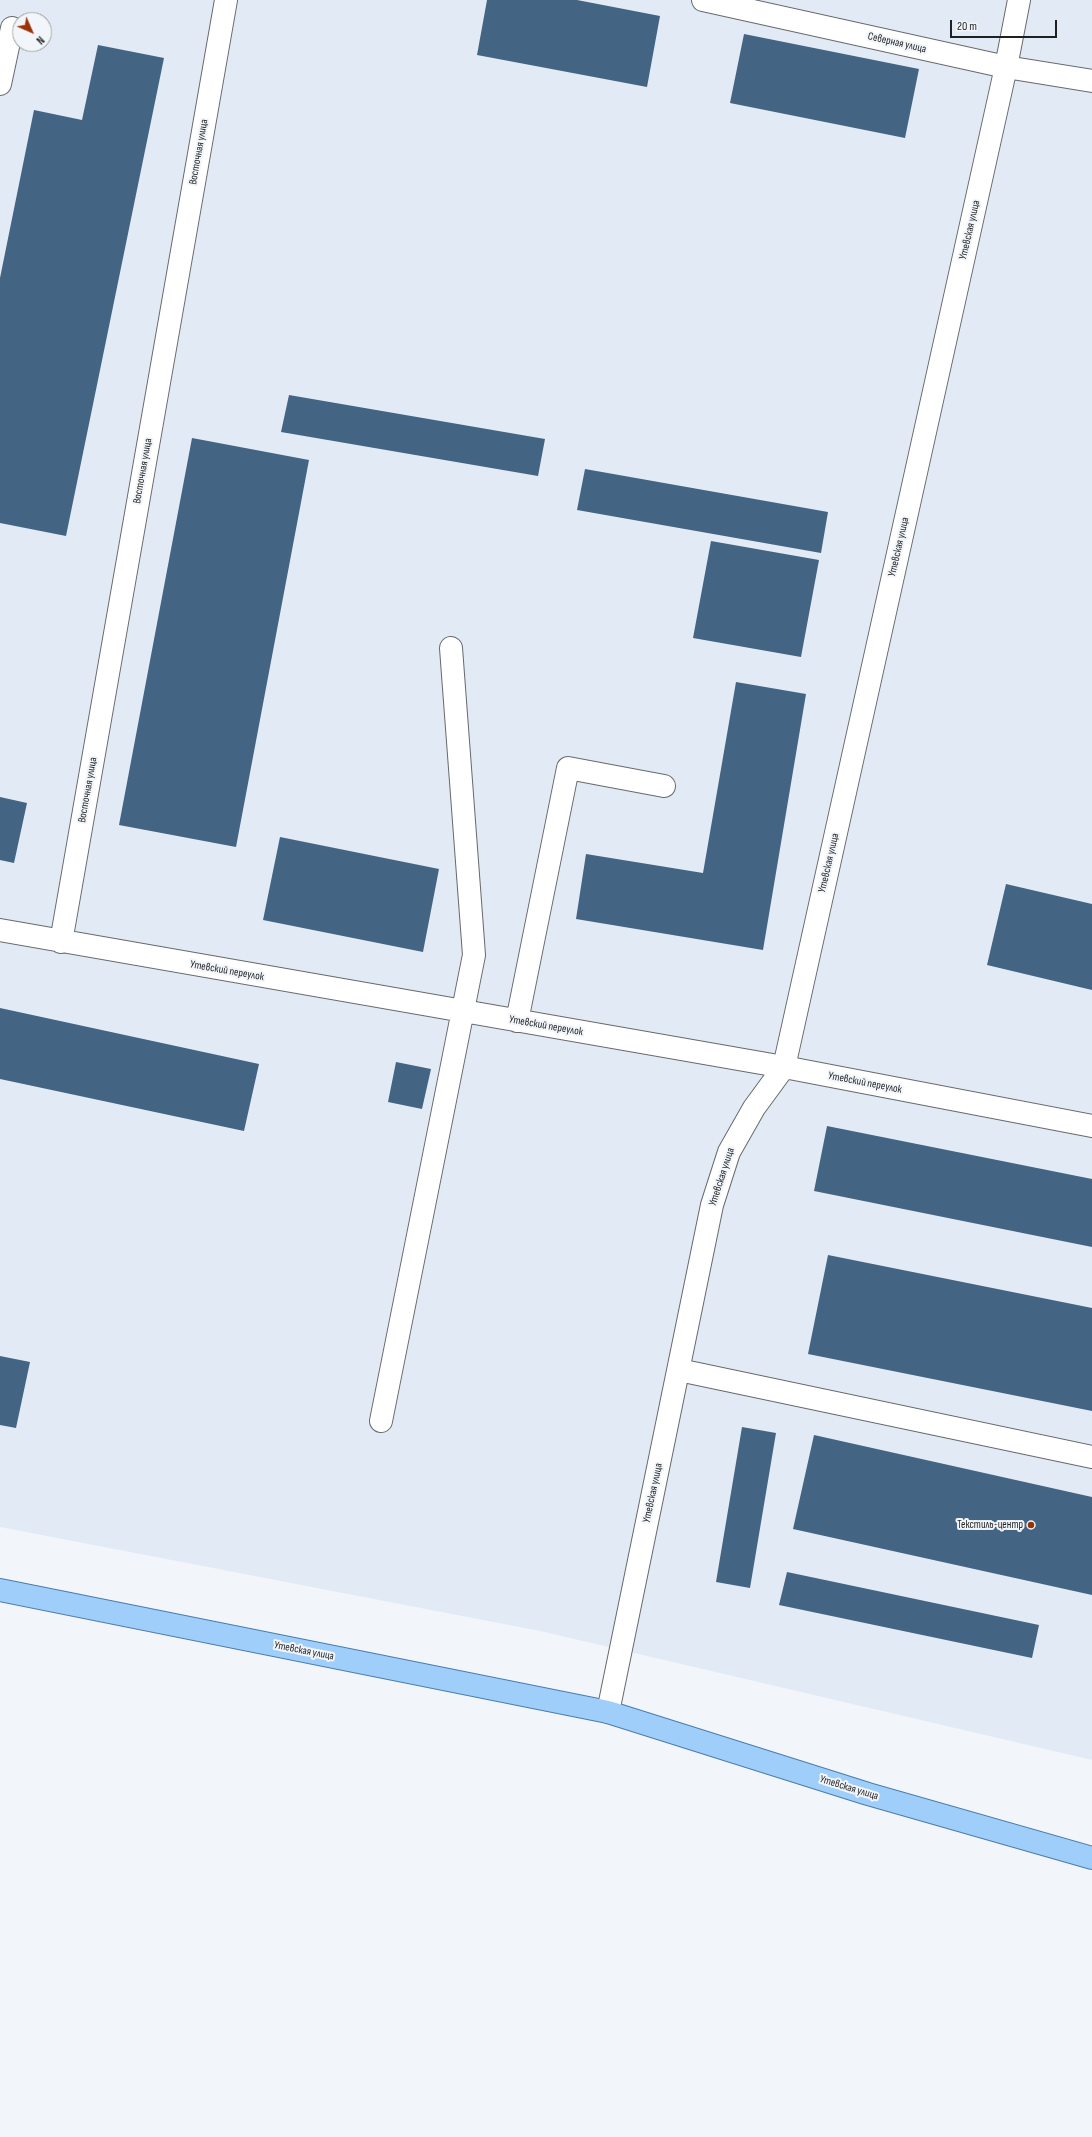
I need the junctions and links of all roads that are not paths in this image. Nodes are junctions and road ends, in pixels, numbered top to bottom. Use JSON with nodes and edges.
{"nodes":[{"id":1,"x":226,"y":0,"type":"edge"},
{"id":2,"x":703,"y":0,"type":"edge"},
{"id":3,"x":1018,"y":0,"type":"edge"},
{"id":4,"x":12,"y":28,"type":"dead end"},
{"id":5,"x":1006,"y":68,"type":"junction"},
{"id":6,"x":1092,"y":82,"type":"edge"},
{"id":7,"x":0,"y":84,"type":"edge"},
{"id":8,"x":451,"y":648,"type":"dead end"},
{"id":9,"x":664,"y":786,"type":"dead end"},
{"id":10,"x":0,"y":930,"type":"edge"},
{"id":11,"x":61,"y":942,"type":"junction"},
{"id":12,"x":462,"y":1012,"type":"junction"},
{"id":13,"x":517,"y":1021,"type":"junction"},
{"id":14,"x":784,"y":1067,"type":"junction"},
{"id":15,"x":1092,"y":1126,"type":"edge"},
{"id":16,"x":679,"y":1370,"type":"junction"},
{"id":17,"x":381,"y":1421,"type":"dead end"},
{"id":18,"x":1092,"y":1457,"type":"edge"},
{"id":19,"x":0,"y":1590,"type":"edge"},
{"id":20,"x":608,"y":1712,"type":"junction"},
{"id":21,"x":1092,"y":1858,"type":"edge"}],
"edges":[{"from":1,"to":11,"type":"street","name":"Восточная улица"},
{"from":2,"to":5,"type":"street","name":"Северная улица"},
{"from":3,"to":5,"type":"street","name":"Утевская улица"},
{"from":4,"to":7,"type":"street"},
{"from":5,"to":6,"type":"street","name":"Северная улица"},
{"from":5,"to":14,"type":"street","name":"Утевская улица"},
{"from":8,"to":12,"type":"street"},
{"from":9,"to":13,"type":"street"},
{"from":10,"to":11,"type":"street","name":"Утевский переулок"},
{"from":11,"to":12,"type":"street","name":"Утевский переулок"},
{"from":12,"to":13,"type":"street","name":"Утевский переулок"},
{"from":12,"to":17,"type":"street"},
{"from":13,"to":14,"type":"street","name":"Утевский переулок"},
{"from":14,"to":15,"type":"street","name":"Утевский переулок"},
{"from":14,"to":16,"type":"street","name":"Утевская улица"},
{"from":16,"to":18,"type":"street"},
{"from":16,"to":20,"type":"street","name":"Утевская улица"},
{"from":19,"to":20,"type":"main road","name":"Утевская улица"},
{"from":20,"to":21,"type":"main road","name":"Утевская улица"}]}
